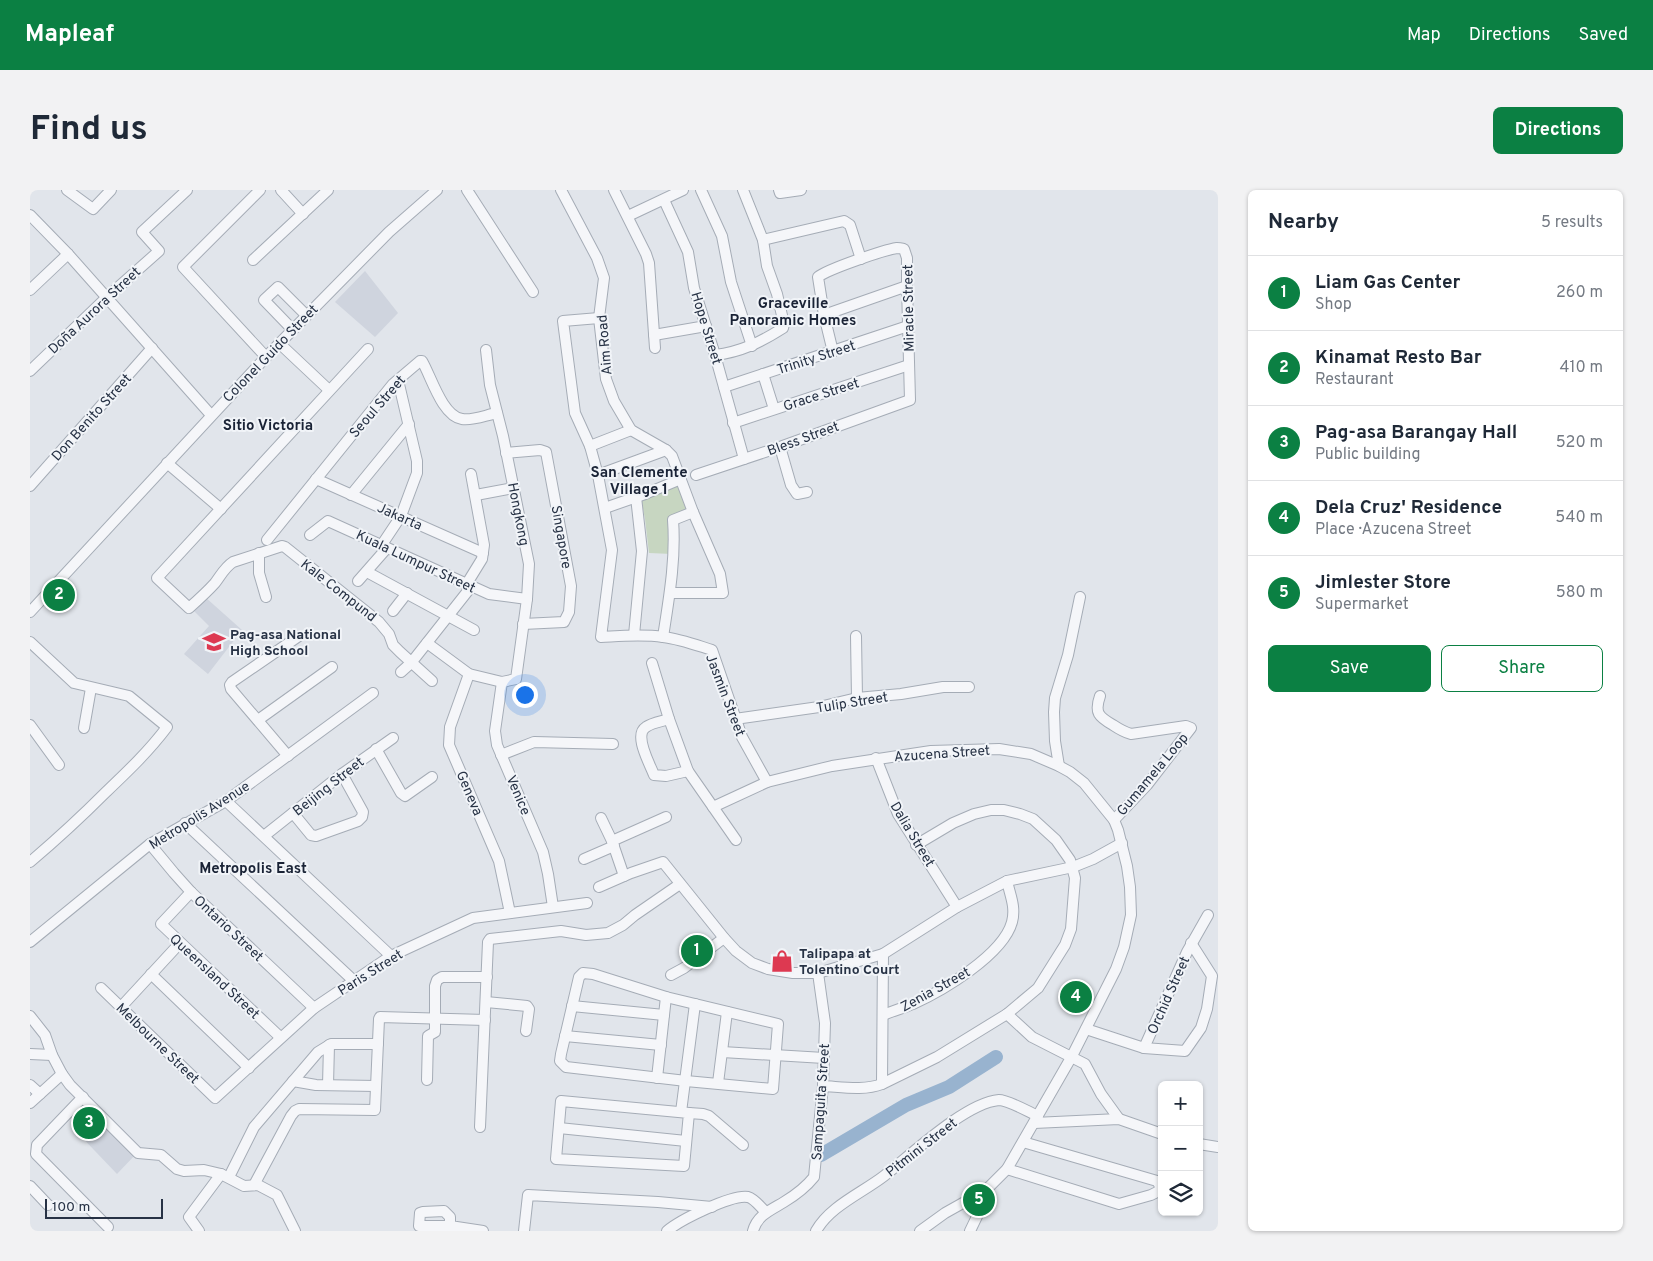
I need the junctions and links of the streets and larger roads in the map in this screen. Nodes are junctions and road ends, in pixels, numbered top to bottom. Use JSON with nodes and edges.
{"nodes":[{"id":1,"x":67,"y":190,"type":"edge"},
{"id":2,"x":111,"y":190,"type":"edge"},
{"id":3,"x":187,"y":190,"type":"edge"},
{"id":4,"x":260,"y":190,"type":"edge"},
{"id":5,"x":281,"y":190,"type":"edge"},
{"id":6,"x":328,"y":190,"type":"edge"},
{"id":7,"x":437,"y":190,"type":"edge"},
{"id":8,"x":467,"y":190,"type":"edge"},
{"id":9,"x":561,"y":190,"type":"edge"},
{"id":10,"x":614,"y":190,"type":"edge"},
{"id":11,"x":683,"y":190,"type":"edge"},
{"id":12,"x":701,"y":190,"type":"edge"},
{"id":13,"x":743,"y":190,"type":"edge"},
{"id":14,"x":779,"y":190,"type":"edge"},
{"id":15,"x":801,"y":190,"type":"edge"},
{"id":16,"x":664,"y":200,"type":"junction"},
{"id":17,"x":303,"y":214,"type":"junction"},
{"id":18,"x":30,"y":215,"type":"edge"},
{"id":19,"x":628,"y":216,"type":"junction"},
{"id":20,"x":763,"y":240,"type":"junction"},
{"id":21,"x":68,"y":254,"type":"junction"},
{"id":22,"x":861,"y":259,"type":"junction"},
{"id":23,"x":253,"y":260,"type":"dead end"},
{"id":24,"x":906,"y":286,"type":"junction"},
{"id":25,"x":30,"y":290,"type":"edge"},
{"id":26,"x":533,"y":292,"type":"dead end"},
{"id":27,"x":106,"y":298,"type":"junction"},
{"id":28,"x":306,"y":315,"type":"junction"},
{"id":29,"x":824,"y":315,"type":"junction"},
{"id":30,"x":599,"y":318,"type":"junction"},
{"id":31,"x":706,"y":326,"type":"junction"},
{"id":32,"x":908,"y":326,"type":"junction"},
{"id":33,"x":292,"y":329,"type":"junction"},
{"id":34,"x":654,"y":335,"type":"junction"},
{"id":35,"x":279,"y":343,"type":"junction"},
{"id":36,"x":752,"y":346,"type":"junction"},
{"id":37,"x":152,"y":348,"type":"junction"},
{"id":38,"x":655,"y":348,"type":"dead end"},
{"id":39,"x":368,"y":349,"type":"dead end"},
{"id":40,"x":486,"y":350,"type":"dead end"},
{"id":41,"x":833,"y":352,"type":"junction"},
{"id":42,"x":715,"y":355,"type":"junction"},
{"id":43,"x":266,"y":357,"type":"junction"},
{"id":44,"x":909,"y":365,"type":"junction"},
{"id":45,"x":30,"y":371,"type":"edge"},
{"id":46,"x":762,"y":374,"type":"junction"},
{"id":47,"x":398,"y":380,"type":"junction"},
{"id":48,"x":724,"y":387,"type":"junction"},
{"id":49,"x":329,"y":390,"type":"junction"},
{"id":50,"x":910,"y":400,"type":"joint"},
{"id":51,"x":774,"y":409,"type":"junction"},
{"id":52,"x":497,"y":413,"type":"junction"},
{"id":53,"x":211,"y":415,"type":"junction"},
{"id":54,"x":733,"y":423,"type":"junction"},
{"id":55,"x":409,"y":424,"type":"junction"},
{"id":56,"x":632,"y":430,"type":"junction"},
{"id":57,"x":590,"y":446,"type":"junction"},
{"id":58,"x":780,"y":447,"type":"junction"},
{"id":59,"x":666,"y":450,"type":"junction"},
{"id":60,"x":506,"y":453,"type":"junction"},
{"id":61,"x":744,"y":459,"type":"junction"},
{"id":62,"x":167,"y":463,"type":"junction"},
{"id":63,"x":471,"y":474,"type":"dead end"},
{"id":64,"x":598,"y":475,"type":"junction"},
{"id":65,"x":696,"y":475,"type":"dead end"},
{"id":66,"x":316,"y":479,"type":"junction"},
{"id":67,"x":681,"y":479,"type":"junction"},
{"id":68,"x":30,"y":486,"type":"edge"},
{"id":69,"x":514,"y":488,"type":"junction"},
{"id":70,"x":807,"y":492,"type":"dead end"},
{"id":71,"x":351,"y":495,"type":"junction"},
{"id":72,"x":476,"y":495,"type":"junction"},
{"id":73,"x":636,"y":497,"type":"junction"},
{"id":74,"x":605,"y":508,"type":"junction"},
{"id":75,"x":221,"y":509,"type":"junction"},
{"id":76,"x":693,"y":512,"type":"junction"},
{"id":77,"x":401,"y":516,"type":"junction"},
{"id":78,"x":310,"y":535,"type":"dead end"},
{"id":79,"x":267,"y":540,"type":"dead end"},
{"id":80,"x":384,"y":547,"type":"junction"},
{"id":81,"x":483,"y":553,"type":"junction"},
{"id":82,"x":258,"y":554,"type":"junction"},
{"id":83,"x":367,"y":572,"type":"junction"},
{"id":84,"x":358,"y":581,"type":"dead end"},
{"id":85,"x":469,"y":586,"type":"junction"},
{"id":86,"x":406,"y":593,"type":"junction"},
{"id":87,"x":670,"y":593,"type":"junction"},
{"id":88,"x":266,"y":597,"type":"dead end"},
{"id":89,"x":1080,"y":598,"type":"dead end"},
{"id":90,"x":527,"y":599,"type":"junction"},
{"id":91,"x":393,"y":611,"type":"dead end"},
{"id":92,"x":30,"y":612,"type":"edge"},
{"id":93,"x":449,"y":616,"type":"junction"},
{"id":94,"x":524,"y":624,"type":"junction"},
{"id":95,"x":474,"y":630,"type":"dead end"},
{"id":96,"x":634,"y":635,"type":"junction"},
{"id":97,"x":299,"y":636,"type":"dead end"},
{"id":98,"x":856,"y":636,"type":"dead end"},
{"id":99,"x":663,"y":637,"type":"junction"},
{"id":100,"x":30,"y":642,"type":"edge"},
{"id":101,"x":427,"y":642,"type":"junction"},
{"id":102,"x":411,"y":662,"type":"junction"},
{"id":103,"x":652,"y":663,"type":"dead end"},
{"id":104,"x":332,"y":667,"type":"dead end"},
{"id":105,"x":401,"y":672,"type":"dead end"},
{"id":106,"x":470,"y":674,"type":"junction"},
{"id":107,"x":432,"y":682,"type":"dead end"},
{"id":108,"x":502,"y":682,"type":"junction"},
{"id":109,"x":969,"y":686,"type":"dead end"},
{"id":110,"x":91,"y":688,"type":"junction"},
{"id":111,"x":373,"y":693,"type":"dead end"},
{"id":112,"x":1100,"y":696,"type":"dead end"},
{"id":113,"x":857,"y":698,"type":"junction"},
{"id":114,"x":669,"y":719,"type":"junction"},
{"id":115,"x":735,"y":719,"type":"junction"},
{"id":116,"x":258,"y":720,"type":"junction"},
{"id":117,"x":30,"y":725,"type":"edge"},
{"id":118,"x":84,"y":728,"type":"dead end"},
{"id":119,"x":392,"y":738,"type":"dead end"},
{"id":120,"x":613,"y":744,"type":"dead end"},
{"id":121,"x":376,"y":749,"type":"junction"},
{"id":122,"x":502,"y":755,"type":"junction"},
{"id":123,"x":288,"y":756,"type":"junction"},
{"id":124,"x":876,"y":758,"type":"junction"},
{"id":125,"x":58,"y":765,"type":"dead end"},
{"id":126,"x":1059,"y":766,"type":"junction"},
{"id":127,"x":688,"y":771,"type":"junction"},
{"id":128,"x":342,"y":774,"type":"junction"},
{"id":129,"x":432,"y":777,"type":"dead end"},
{"id":130,"x":768,"y":782,"type":"junction"},
{"id":131,"x":226,"y":801,"type":"junction"},
{"id":132,"x":713,"y":807,"type":"junction"},
{"id":133,"x":293,"y":813,"type":"junction"},
{"id":134,"x":666,"y":817,"type":"dead end"},
{"id":135,"x":601,"y":818,"type":"dead end"},
{"id":136,"x":1114,"y":820,"type":"junction"},
{"id":137,"x":185,"y":823,"type":"junction"},
{"id":138,"x":264,"y":836,"type":"junction"},
{"id":139,"x":736,"y":840,"type":"dead end"},
{"id":140,"x":1122,"y":843,"type":"junction"},
{"id":141,"x":150,"y":844,"type":"junction"},
{"id":142,"x":613,"y":844,"type":"junction"},
{"id":143,"x":916,"y":845,"type":"junction"},
{"id":144,"x":584,"y":859,"type":"dead end"},
{"id":145,"x":30,"y":862,"type":"edge"},
{"id":146,"x":1073,"y":867,"type":"junction"},
{"id":147,"x":624,"y":876,"type":"junction"},
{"id":148,"x":1007,"y":880,"type":"junction"},
{"id":149,"x":680,"y":884,"type":"junction"},
{"id":150,"x":599,"y":887,"type":"dead end"},
{"id":151,"x":191,"y":892,"type":"junction"},
{"id":152,"x":587,"y":904,"type":"dead end"},
{"id":153,"x":553,"y":907,"type":"junction"},
{"id":154,"x":957,"y":907,"type":"junction"},
{"id":155,"x":510,"y":913,"type":"junction"},
{"id":156,"x":1208,"y":914,"type":"dead end"},
{"id":157,"x":724,"y":938,"type":"junction"},
{"id":158,"x":30,"y":942,"type":"edge"},
{"id":159,"x":180,"y":943,"type":"junction"},
{"id":160,"x":1191,"y":943,"type":"junction"},
{"id":161,"x":883,"y":954,"type":"junction"},
{"id":162,"x":392,"y":956,"type":"junction"},
{"id":163,"x":818,"y":973,"type":"junction"},
{"id":164,"x":151,"y":974,"type":"junction"},
{"id":165,"x":671,"y":975,"type":"dead end"},
{"id":166,"x":487,"y":978,"type":"junction"},
{"id":167,"x":354,"y":981,"type":"junction"},
{"id":168,"x":101,"y":988,"type":"dead end"},
{"id":169,"x":666,"y":997,"type":"junction"},
{"id":170,"x":486,"y":1002,"type":"junction"},
{"id":171,"x":694,"y":1004,"type":"junction"},
{"id":172,"x":572,"y":1006,"type":"junction"},
{"id":173,"x":121,"y":1007,"type":"junction"},
{"id":174,"x":314,"y":1008,"type":"junction"},
{"id":175,"x":727,"y":1012,"type":"junction"},
{"id":176,"x":1006,"y":1014,"type":"junction"},
{"id":177,"x":664,"y":1015,"type":"junction"},
{"id":178,"x":883,"y":1015,"type":"junction"},
{"id":179,"x":30,"y":1016,"type":"edge"},
{"id":180,"x":435,"y":1018,"type":"junction"},
{"id":181,"x":485,"y":1020,"type":"junction"},
{"id":182,"x":1086,"y":1029,"type":"junction"},
{"id":183,"x":526,"y":1031,"type":"dead end"},
{"id":184,"x":565,"y":1036,"type":"junction"},
{"id":185,"x":280,"y":1037,"type":"junction"},
{"id":186,"x":378,"y":1044,"type":"junction"},
{"id":187,"x":329,"y":1045,"type":"junction"},
{"id":188,"x":661,"y":1045,"type":"junction"},
{"id":189,"x":1144,"y":1048,"type":"junction"},
{"id":190,"x":722,"y":1052,"type":"junction"},
{"id":191,"x":30,"y":1054,"type":"edge"},
{"id":192,"x":52,"y":1055,"type":"junction"},
{"id":193,"x":776,"y":1055,"type":"junction"},
{"id":194,"x":1072,"y":1056,"type":"junction"},
{"id":195,"x":824,"y":1058,"type":"junction"},
{"id":196,"x":248,"y":1068,"type":"junction"},
{"id":197,"x":62,"y":1074,"type":"junction"},
{"id":198,"x":658,"y":1078,"type":"junction"},
{"id":199,"x":427,"y":1080,"type":"dead end"},
{"id":200,"x":293,"y":1081,"type":"junction"},
{"id":201,"x":686,"y":1081,"type":"junction"},
{"id":202,"x":718,"y":1084,"type":"junction"},
{"id":203,"x":882,"y":1084,"type":"junction"},
{"id":204,"x":30,"y":1085,"type":"edge"},
{"id":205,"x":328,"y":1085,"type":"junction"},
{"id":206,"x":376,"y":1086,"type":"junction"},
{"id":207,"x":823,"y":1086,"type":"junction"},
{"id":208,"x":40,"y":1094,"type":"junction"},
{"id":209,"x":82,"y":1097,"type":"junction"},
{"id":210,"x":214,"y":1098,"type":"joint"},
{"id":211,"x":30,"y":1102,"type":"edge"},
{"id":212,"x":685,"y":1112,"type":"junction"},
{"id":213,"x":1036,"y":1119,"type":"junction"},
{"id":214,"x":1119,"y":1119,"type":"junction"},
{"id":215,"x":480,"y":1127,"type":"dead end"},
{"id":216,"x":559,"y":1128,"type":"junction"},
{"id":217,"x":1158,"y":1133,"type":"edge"},
{"id":218,"x":686,"y":1141,"type":"junction"},
{"id":219,"x":1023,"y":1142,"type":"junction"},
{"id":220,"x":743,"y":1145,"type":"dead end"},
{"id":221,"x":1203,"y":1145,"type":"edge"},
{"id":222,"x":1218,"y":1147,"type":"edge"},
{"id":223,"x":1007,"y":1169,"type":"junction"},
{"id":224,"x":225,"y":1176,"type":"junction"},
{"id":225,"x":254,"y":1185,"type":"junction"},
{"id":226,"x":30,"y":1186,"type":"edge"},
{"id":227,"x":986,"y":1190,"type":"junction"},
{"id":228,"x":48,"y":1206,"type":"dead end"},
{"id":229,"x":712,"y":1207,"type":"junction"},
{"id":230,"x":766,"y":1212,"type":"junction"},
{"id":231,"x":108,"y":1226,"type":"dead end"},
{"id":232,"x":450,"y":1226,"type":"dead end"},
{"id":233,"x":199,"y":1231,"type":"edge"},
{"id":234,"x":295,"y":1231,"type":"edge"},
{"id":235,"x":483,"y":1231,"type":"edge"},
{"id":236,"x":524,"y":1231,"type":"edge"},
{"id":237,"x":667,"y":1231,"type":"edge"},
{"id":238,"x":753,"y":1231,"type":"edge"},
{"id":239,"x":816,"y":1231,"type":"edge"},
{"id":240,"x":920,"y":1231,"type":"edge"},
{"id":241,"x":970,"y":1231,"type":"edge"}],
"edges":[{"from":1,"to":2,"type":"street"},
{"from":3,"to":27,"type":"street","name":"Doña Aurora Street"},
{"from":4,"to":43,"type":"street"},
{"from":5,"to":17,"type":"street"},
{"from":6,"to":17,"type":"street"},
{"from":7,"to":28,"type":"street","name":"Colonel Guido Street"},
{"from":8,"to":26,"type":"street"},
{"from":9,"to":30,"type":"street","name":"Aim Road"},
{"from":10,"to":19,"type":"street"},
{"from":11,"to":16,"type":"street"},
{"from":12,"to":36,"type":"street"},
{"from":13,"to":20,"type":"street"},
{"from":14,"to":15,"type":"street"},
{"from":16,"to":19,"type":"street"},
{"from":16,"to":31,"type":"street","name":"Hope Street"},
{"from":17,"to":23,"type":"street"},
{"from":18,"to":21,"type":"street"},
{"from":19,"to":34,"type":"street"},
{"from":20,"to":22,"type":"street"},
{"from":20,"to":36,"type":"street"},
{"from":21,"to":25,"type":"street"},
{"from":21,"to":27,"type":"street"},
{"from":22,"to":24,"type":"street","name":"Miracle Street"},
{"from":22,"to":29,"type":"street","name":"Miracle Street"},
{"from":24,"to":29,"type":"street"},
{"from":24,"to":32,"type":"street","name":"Miracle Street"},
{"from":27,"to":37,"type":"street"},
{"from":27,"to":45,"type":"street","name":"Doña Aurora Street"},
{"from":28,"to":33,"type":"street","name":"Colonel Guido Street"},
{"from":28,"to":33,"type":"street"},
{"from":29,"to":41,"type":"street"},
{"from":30,"to":56,"type":"street","name":"Aim Road"},
{"from":30,"to":57,"type":"street"},
{"from":31,"to":34,"type":"street"},
{"from":31,"to":42,"type":"street","name":"Hope Street"},
{"from":32,"to":41,"type":"street","name":"Trinity Street"},
{"from":32,"to":44,"type":"street","name":"Miracle Street"},
{"from":33,"to":35,"type":"street","name":"Colonel Guido Street"},
{"from":34,"to":38,"type":"street"},
{"from":35,"to":43,"type":"street","name":"Colonel Guido Street"},
{"from":35,"to":49,"type":"street"},
{"from":36,"to":42,"type":"street"},
{"from":37,"to":53,"type":"street"},
{"from":37,"to":68,"type":"street","name":"Don Benito Street"},
{"from":39,"to":49,"type":"street"},
{"from":40,"to":52,"type":"street","name":"Hongkong"},
{"from":41,"to":46,"type":"street","name":"Trinity Street"},
{"from":42,"to":48,"type":"street","name":"Hope Street"},
{"from":43,"to":53,"type":"street","name":"Colonel Guido Street"},
{"from":44,"to":50,"type":"street","name":"Miracle Street"},
{"from":44,"to":51,"type":"street","name":"Grace Street"},
{"from":46,"to":48,"type":"street","name":"Trinity Street"},
{"from":46,"to":51,"type":"street"},
{"from":47,"to":52,"type":"street","name":"Seoul Street"},
{"from":47,"to":55,"type":"street"},
{"from":47,"to":66,"type":"street","name":"Seoul Street"},
{"from":48,"to":54,"type":"street","name":"Hope Street"},
{"from":49,"to":75,"type":"street"},
{"from":50,"to":58,"type":"street","name":"Bless Street"},
{"from":51,"to":54,"type":"street","name":"Grace Street"},
{"from":52,"to":60,"type":"street","name":"Hongkong"},
{"from":53,"to":62,"type":"street","name":"Colonel Guido Street"},
{"from":54,"to":61,"type":"street","name":"Hope Street"},
{"from":55,"to":71,"type":"street"},
{"from":55,"to":77,"type":"street"},
{"from":56,"to":57,"type":"street"},
{"from":56,"to":59,"type":"street","name":"Aim Road"},
{"from":57,"to":64,"type":"street"},
{"from":58,"to":61,"type":"street","name":"Bless Street"},
{"from":58,"to":70,"type":"street"},
{"from":59,"to":64,"type":"street"},
{"from":59,"to":67,"type":"street"},
{"from":60,"to":69,"type":"street","name":"Hongkong"},
{"from":60,"to":94,"type":"street","name":"Singapore"},
{"from":61,"to":65,"type":"street","name":"Bless Street"},
{"from":62,"to":75,"type":"street"},
{"from":62,"to":92,"type":"street","name":"Colonel Guido Street"},
{"from":63,"to":72,"type":"street"},
{"from":64,"to":74,"type":"street"},
{"from":66,"to":71,"type":"street","name":"Jakarta"},
{"from":66,"to":79,"type":"street","name":"Seoul Street"},
{"from":67,"to":73,"type":"street"},
{"from":67,"to":76,"type":"street"},
{"from":69,"to":72,"type":"street"},
{"from":69,"to":90,"type":"street","name":"Hongkong"},
{"from":71,"to":77,"type":"street","name":"Jakarta"},
{"from":72,"to":81,"type":"street"},
{"from":73,"to":74,"type":"street"},
{"from":73,"to":96,"type":"street"},
{"from":74,"to":96,"type":"street"},
{"from":75,"to":82,"type":"street"},
{"from":76,"to":87,"type":"street"},
{"from":76,"to":87,"type":"street"},
{"from":77,"to":80,"type":"street"},
{"from":77,"to":81,"type":"street","name":"Jakarta"},
{"from":78,"to":80,"type":"street","name":"Kuala Lumpur Street"},
{"from":80,"to":83,"type":"street"},
{"from":80,"to":85,"type":"street","name":"Kuala Lumpur Street"},
{"from":81,"to":85,"type":"street"},
{"from":82,"to":88,"type":"street"},
{"from":82,"to":102,"type":"street","name":"Kale Compund"},
{"from":83,"to":84,"type":"street"},
{"from":83,"to":86,"type":"street"},
{"from":85,"to":90,"type":"street","name":"Kuala Lumpur Street"},
{"from":85,"to":93,"type":"street"},
{"from":86,"to":91,"type":"street"},
{"from":86,"to":93,"type":"street"},
{"from":87,"to":99,"type":"street"},
{"from":89,"to":126,"type":"street"},
{"from":90,"to":94,"type":"street","name":"Hongkong"},
{"from":93,"to":95,"type":"street"},
{"from":93,"to":101,"type":"street"},
{"from":94,"to":108,"type":"street","name":"Hongkong"},
{"from":96,"to":99,"type":"street"},
{"from":97,"to":116,"type":"street"},
{"from":98,"to":113,"type":"street"},
{"from":99,"to":115,"type":"street","name":"Jasmin Street"},
{"from":100,"to":110,"type":"street"},
{"from":101,"to":102,"type":"street"},
{"from":101,"to":106,"type":"street"},
{"from":102,"to":105,"type":"street"},
{"from":102,"to":107,"type":"street","name":"Kale Compund"},
{"from":103,"to":114,"type":"street"},
{"from":104,"to":116,"type":"street"},
{"from":106,"to":108,"type":"street"},
{"from":106,"to":155,"type":"street","name":"Geneva"},
{"from":108,"to":122,"type":"street","name":"Venice"},
{"from":109,"to":113,"type":"street","name":"Tulip Street"},
{"from":110,"to":118,"type":"street"},
{"from":110,"to":145,"type":"street"},
{"from":111,"to":123,"type":"street","name":"Metropolis Avenue"},
{"from":112,"to":136,"type":"street","name":"Gumamela Loop"},
{"from":113,"to":115,"type":"street","name":"Tulip Street"},
{"from":114,"to":127,"type":"street"},
{"from":114,"to":127,"type":"street"},
{"from":115,"to":130,"type":"street","name":"Jasmin Street"},
{"from":116,"to":123,"type":"street"},
{"from":117,"to":125,"type":"street"},
{"from":119,"to":121,"type":"street","name":"Beijing Street"},
{"from":120,"to":122,"type":"street"},
{"from":121,"to":128,"type":"street","name":"Beijing Street"},
{"from":121,"to":129,"type":"street"},
{"from":122,"to":153,"type":"street","name":"Venice"},
{"from":123,"to":131,"type":"street","name":"Metropolis Avenue"},
{"from":124,"to":126,"type":"street","name":"Azucena Street"},
{"from":124,"to":130,"type":"street","name":"Azucena Street"},
{"from":124,"to":143,"type":"street","name":"Dalia Street"},
{"from":126,"to":136,"type":"street","name":"Azucena Street"},
{"from":127,"to":132,"type":"street"},
{"from":128,"to":133,"type":"street","name":"Beijing Street"},
{"from":128,"to":133,"type":"street"},
{"from":130,"to":132,"type":"street","name":"Azucena Street"},
{"from":131,"to":137,"type":"street","name":"Metropolis Avenue"},
{"from":131,"to":138,"type":"street"},
{"from":132,"to":139,"type":"street"},
{"from":133,"to":138,"type":"street","name":"Beijing Street"},
{"from":134,"to":142,"type":"street"},
{"from":135,"to":142,"type":"street"},
{"from":136,"to":140,"type":"street","name":"Azucena Street"},
{"from":137,"to":141,"type":"street","name":"Metropolis Avenue"},
{"from":137,"to":167,"type":"street"},
{"from":138,"to":162,"type":"street"},
{"from":140,"to":146,"type":"street"},
{"from":140,"to":182,"type":"street","name":"Azucena Street"},
{"from":141,"to":151,"type":"street","name":"Ontario Street"},
{"from":141,"to":158,"type":"street","name":"Metropolis Avenue"},
{"from":142,"to":144,"type":"street"},
{"from":142,"to":147,"type":"street"},
{"from":143,"to":146,"type":"street"},
{"from":143,"to":154,"type":"street","name":"Dalia Street"},
{"from":146,"to":148,"type":"street"},
{"from":146,"to":176,"type":"street"},
{"from":147,"to":149,"type":"street"},
{"from":147,"to":150,"type":"street"},
{"from":148,"to":154,"type":"street"},
{"from":148,"to":178,"type":"street","name":"Zenia Street"},
{"from":149,"to":157,"type":"street"},
{"from":149,"to":166,"type":"street"},
{"from":151,"to":159,"type":"street","name":"Queensland Street"},
{"from":151,"to":174,"type":"street","name":"Ontario Street"},
{"from":152,"to":153,"type":"street","name":"Paris Street"},
{"from":153,"to":155,"type":"street","name":"Paris Street"},
{"from":154,"to":161,"type":"street"},
{"from":155,"to":162,"type":"street","name":"Paris Street"},
{"from":156,"to":160,"type":"street","name":"Orchid Street"},
{"from":157,"to":163,"type":"street"},
{"from":157,"to":165,"type":"street"},
{"from":159,"to":164,"type":"street"},
{"from":159,"to":185,"type":"street","name":"Queensland Street"},
{"from":160,"to":189,"type":"street","name":"Orchid Street"},
{"from":160,"to":189,"type":"street"},
{"from":161,"to":163,"type":"street"},
{"from":161,"to":178,"type":"street"},
{"from":162,"to":167,"type":"street","name":"Paris Street"},
{"from":163,"to":195,"type":"street","name":"Sampaguita Street"},
{"from":164,"to":173,"type":"street"},
{"from":164,"to":196,"type":"street"},
{"from":166,"to":170,"type":"street"},
{"from":166,"to":180,"type":"street"},
{"from":167,"to":174,"type":"street","name":"Paris Street"},
{"from":168,"to":173,"type":"street","name":"Melbourne Street"},
{"from":169,"to":171,"type":"street"},
{"from":169,"to":172,"type":"street"},
{"from":169,"to":177,"type":"street"},
{"from":170,"to":181,"type":"street"},
{"from":170,"to":183,"type":"street"},
{"from":171,"to":175,"type":"street"},
{"from":171,"to":201,"type":"street"},
{"from":172,"to":177,"type":"street"},
{"from":172,"to":184,"type":"street"},
{"from":173,"to":210,"type":"street","name":"Melbourne Street"},
{"from":174,"to":185,"type":"street","name":"Paris Street"},
{"from":175,"to":190,"type":"street"},
{"from":175,"to":193,"type":"street"},
{"from":176,"to":194,"type":"street"},
{"from":176,"to":203,"type":"street"},
{"from":177,"to":188,"type":"street"},
{"from":178,"to":203,"type":"street"},
{"from":179,"to":192,"type":"street"},
{"from":180,"to":181,"type":"street"},
{"from":180,"to":186,"type":"street"},
{"from":180,"to":199,"type":"street"},
{"from":181,"to":215,"type":"street"},
{"from":182,"to":189,"type":"street","name":"Orchid Street"},
{"from":182,"to":194,"type":"street","name":"Azucena Street"},
{"from":184,"to":188,"type":"street"},
{"from":184,"to":198,"type":"street"},
{"from":185,"to":196,"type":"street","name":"Paris Street"},
{"from":186,"to":187,"type":"street"},
{"from":186,"to":206,"type":"street"},
{"from":187,"to":200,"type":"street"},
{"from":187,"to":205,"type":"street"},
{"from":188,"to":198,"type":"street"},
{"from":190,"to":193,"type":"street"},
{"from":190,"to":202,"type":"street"},
{"from":191,"to":192,"type":"street"},
{"from":192,"to":197,"type":"street"},
{"from":193,"to":195,"type":"street"},
{"from":193,"to":202,"type":"street"},
{"from":194,"to":213,"type":"street","name":"Azucena Street"},
{"from":194,"to":214,"type":"street"},
{"from":195,"to":207,"type":"street","name":"Sampaguita Street"},
{"from":196,"to":210,"type":"street","name":"Paris Street"},
{"from":197,"to":208,"type":"street"},
{"from":197,"to":209,"type":"street"},
{"from":198,"to":201,"type":"street"},
{"from":200,"to":205,"type":"street"},
{"from":200,"to":224,"type":"street"},
{"from":201,"to":202,"type":"street"},
{"from":201,"to":212,"type":"street"},
{"from":203,"to":207,"type":"street"},
{"from":204,"to":208,"type":"street"},
{"from":205,"to":206,"type":"street"},
{"from":206,"to":225,"type":"street"},
{"from":207,"to":230,"type":"street","name":"Sampaguita Street"},
{"from":208,"to":211,"type":"street"},
{"from":209,"to":224,"type":"street"},
{"from":209,"to":231,"type":"street"},
{"from":212,"to":216,"type":"street"},
{"from":212,"to":218,"type":"street"},
{"from":212,"to":220,"type":"street"},
{"from":213,"to":214,"type":"street"},
{"from":213,"to":219,"type":"street","name":"Azucena Street"},
{"from":213,"to":239,"type":"street","name":"Pitmini Street"},
{"from":214,"to":217,"type":"street"},
{"from":216,"to":218,"type":"street"},
{"from":216,"to":218,"type":"street"},
{"from":219,"to":223,"type":"street","name":"Azucena Street"},
{"from":219,"to":223,"type":"street"},
{"from":221,"to":222,"type":"street"},
{"from":223,"to":227,"type":"street","name":"Azucena Street"},
{"from":224,"to":225,"type":"street"},
{"from":224,"to":233,"type":"street"},
{"from":225,"to":234,"type":"street"},
{"from":226,"to":228,"type":"street"},
{"from":227,"to":240,"type":"street","name":"Azucena Street"},
{"from":227,"to":241,"type":"street"},
{"from":229,"to":230,"type":"street"},
{"from":229,"to":236,"type":"street"},
{"from":229,"to":237,"type":"street"},
{"from":230,"to":238,"type":"street","name":"Sampaguita Street"},
{"from":232,"to":235,"type":"street"}]}
